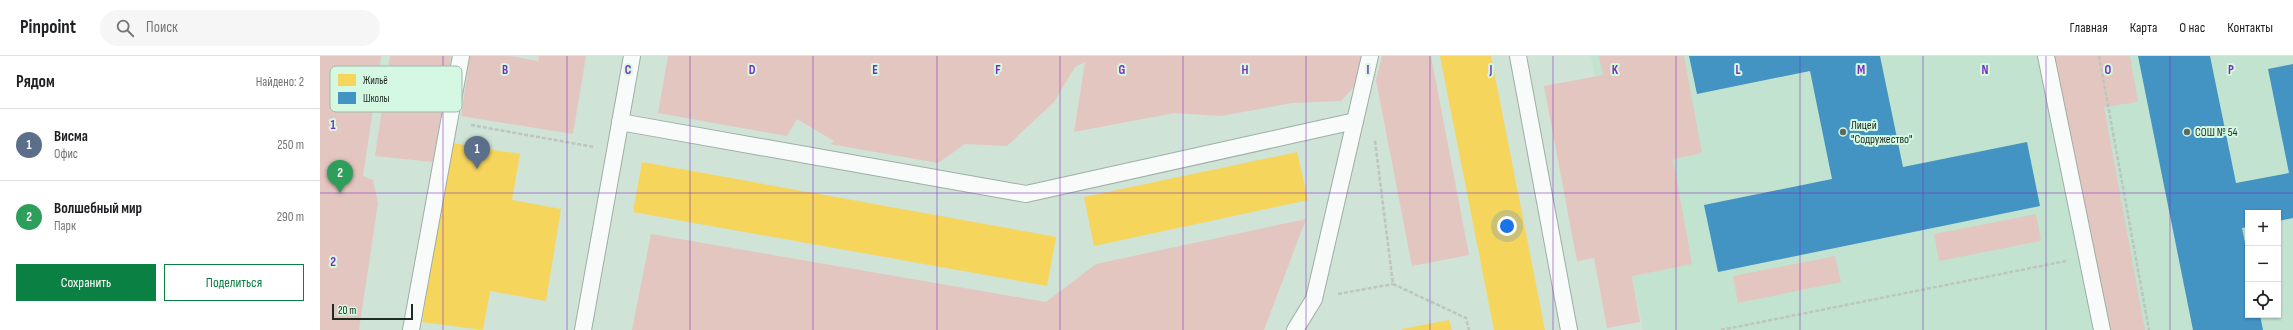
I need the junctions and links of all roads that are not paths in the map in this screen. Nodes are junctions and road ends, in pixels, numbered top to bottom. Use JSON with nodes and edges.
{"nodes":[{"id":1,"x":460,"y":56,"type":"edge"},
{"id":2,"x":632,"y":56,"type":"edge"},
{"id":3,"x":1370,"y":56,"type":"edge"},
{"id":4,"x":1518,"y":56,"type":"edge"},
{"id":5,"x":2046,"y":56,"type":"edge"},
{"id":6,"x":458,"y":66,"type":"edge"},
{"id":7,"x":451,"y":112,"type":"edge"},
{"id":8,"x":1355,"y":121,"type":"junction"},
{"id":9,"x":620,"y":122,"type":"junction"},
{"id":10,"x":411,"y":330,"type":"edge"},
{"id":11,"x":583,"y":330,"type":"edge"},
{"id":12,"x":1295,"y":330,"type":"edge"},
{"id":13,"x":1569,"y":330,"type":"edge"},
{"id":14,"x":2102,"y":330,"type":"edge"}],
"edges":[{"from":1,"to":6,"type":"lane"},
{"from":2,"to":9,"type":"lane"},
{"from":3,"to":8,"type":"lane"},
{"from":4,"to":13,"type":"lane"},
{"from":5,"to":14,"type":"lane"},
{"from":7,"to":10,"type":"lane"},
{"from":8,"to":9,"type":"lane"},
{"from":8,"to":12,"type":"lane"},
{"from":9,"to":11,"type":"lane"}]}
